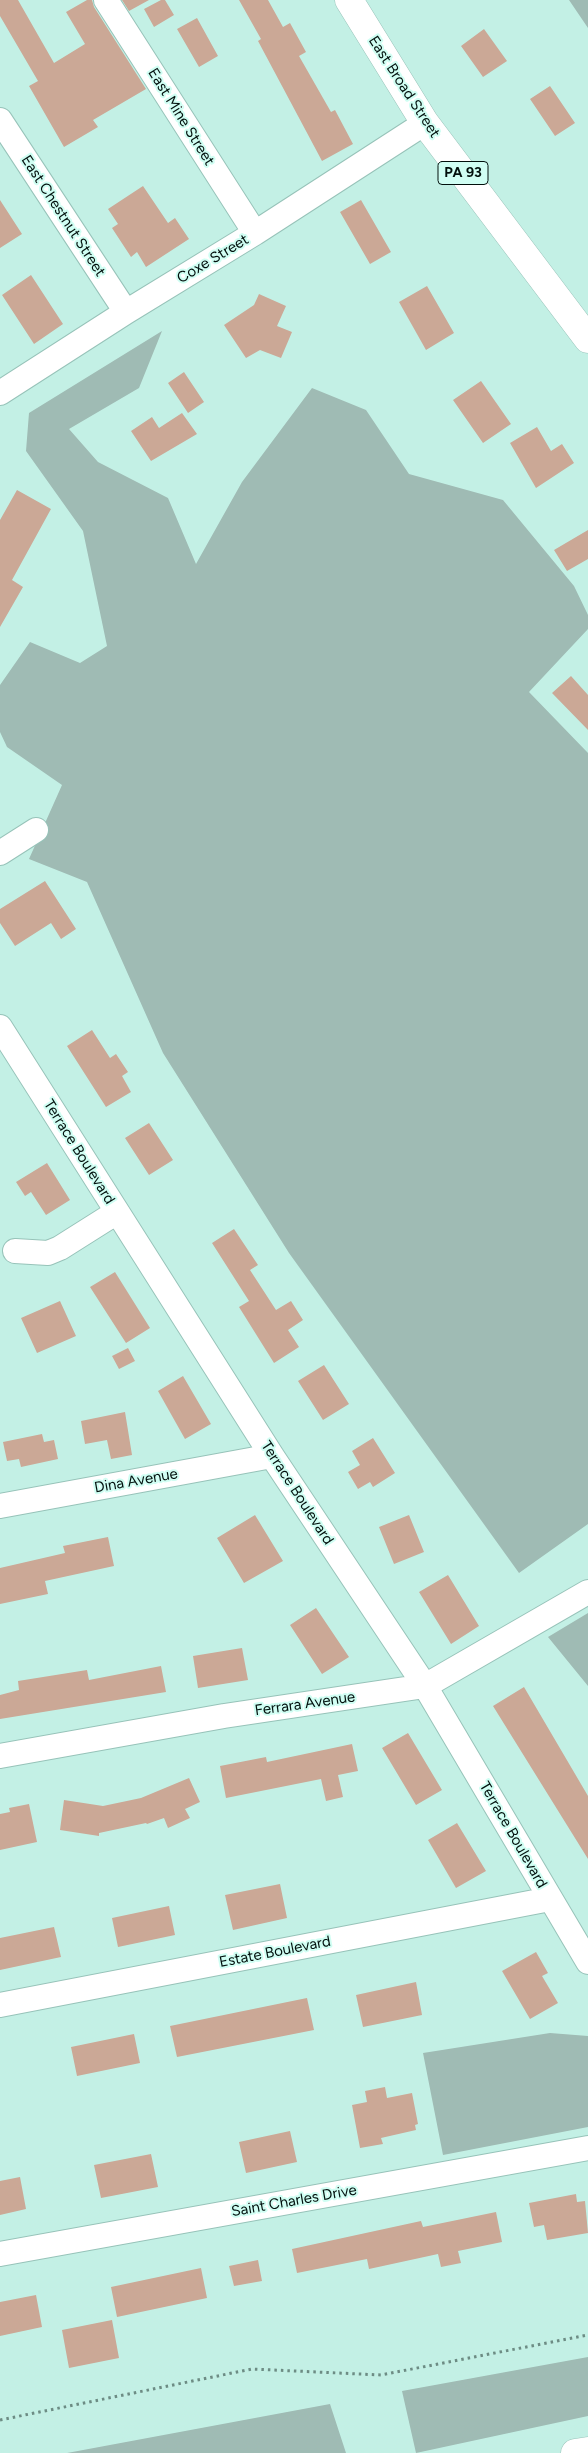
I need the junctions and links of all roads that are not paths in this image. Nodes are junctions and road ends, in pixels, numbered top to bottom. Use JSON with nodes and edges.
{"nodes":[{"id":1,"x":106,"y":0,"type":"edge"},
{"id":2,"x":349,"y":0,"type":"edge"},
{"id":3,"x":0,"y":120,"type":"edge"},
{"id":4,"x":425,"y":123,"type":"junction"},
{"id":5,"x":255,"y":234,"type":"junction"},
{"id":6,"x":126,"y":312,"type":"junction"},
{"id":7,"x":588,"y":339,"type":"edge"},
{"id":8,"x":0,"y":393,"type":"edge"},
{"id":9,"x":36,"y":830,"type":"dead end"},
{"id":10,"x":0,"y":853,"type":"edge"},
{"id":11,"x":0,"y":1027,"type":"edge"},
{"id":12,"x":117,"y":1212,"type":"junction"},
{"id":13,"x":15,"y":1251,"type":"dead end"},
{"id":14,"x":272,"y":1456,"type":"junction"},
{"id":15,"x":0,"y":1506,"type":"edge"},
{"id":16,"x":588,"y":1592,"type":"edge"},
{"id":17,"x":425,"y":1686,"type":"junction"},
{"id":18,"x":0,"y":1756,"type":"edge"},
{"id":19,"x":550,"y":1899,"type":"junction"},
{"id":20,"x":588,"y":1962,"type":"edge"},
{"id":21,"x":0,"y":2005,"type":"edge"},
{"id":22,"x":588,"y":2148,"type":"edge"},
{"id":23,"x":0,"y":2254,"type":"edge"},
{"id":24,"x":588,"y":2451,"type":"edge"},
{"id":25,"x":575,"y":2453,"type":"edge"}],
"edges":[{"from":1,"to":5,"type":"street","name":"East Mine Street"},
{"from":2,"to":4,"type":"main road","name":"East Broad Street","number":"PA 93"},
{"from":3,"to":6,"type":"street","name":"East Chestnut Street"},
{"from":4,"to":5,"type":"street","name":"Coxe Street"},
{"from":4,"to":7,"type":"main road","name":"East Broad Street","number":"PA 93"},
{"from":5,"to":6,"type":"street","name":"Coxe Street"},
{"from":6,"to":8,"type":"street","name":"Coxe Street"},
{"from":9,"to":10,"type":"street"},
{"from":11,"to":12,"type":"street","name":"Terrace Boulevard"},
{"from":12,"to":13,"type":"street"},
{"from":12,"to":14,"type":"street","name":"Terrace Boulevard"},
{"from":14,"to":15,"type":"street","name":"Dina Avenue"},
{"from":14,"to":17,"type":"street","name":"Terrace Boulevard"},
{"from":16,"to":17,"type":"street","name":"Ferrara Avenue"},
{"from":17,"to":18,"type":"street","name":"Ferrara Avenue"},
{"from":17,"to":19,"type":"street","name":"Terrace Boulevard"},
{"from":19,"to":20,"type":"street","name":"Terrace Boulevard"},
{"from":19,"to":21,"type":"street","name":"Estate Boulevard"},
{"from":22,"to":23,"type":"street","name":"Saint Charles Drive"},
{"from":24,"to":25,"type":"main road"}]}
